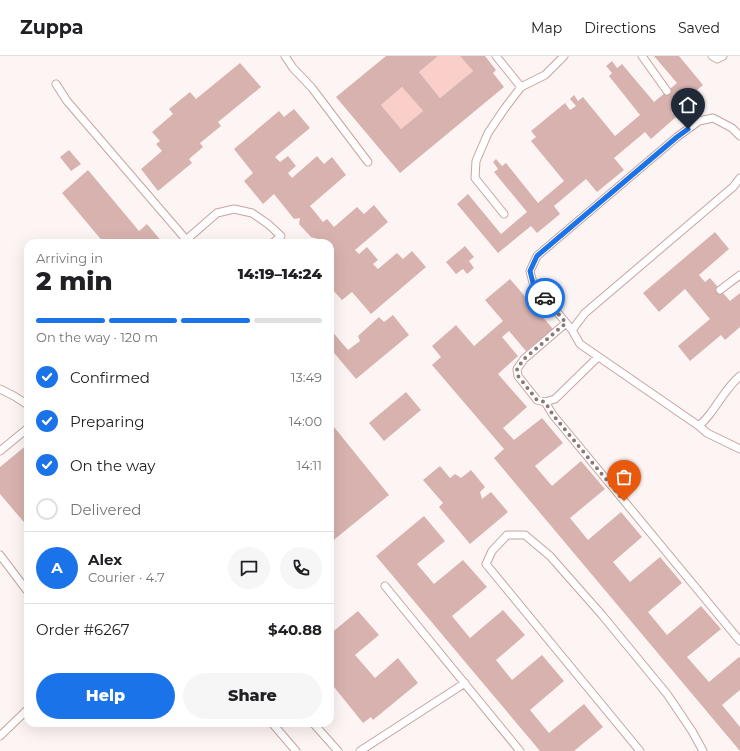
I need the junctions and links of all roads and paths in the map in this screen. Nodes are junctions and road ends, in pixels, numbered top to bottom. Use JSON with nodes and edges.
{"nodes":[{"id":1,"x":285,"y":56,"type":"edge"},
{"id":2,"x":496,"y":56,"type":"edge"},
{"id":3,"x":564,"y":56,"type":"edge"},
{"id":4,"x":642,"y":56,"type":"edge"},
{"id":5,"x":712,"y":56,"type":"edge"},
{"id":6,"x":723,"y":56,"type":"edge"},
{"id":7,"x":56,"y":84,"type":"dead end"},
{"id":8,"x":522,"y":87,"type":"junction"},
{"id":9,"x":667,"y":91,"type":"dead end"},
{"id":10,"x":740,"y":136,"type":"edge"},
{"id":11,"x":368,"y":162,"type":"dead end"},
{"id":12,"x":740,"y":178,"type":"edge"},
{"id":13,"x":504,"y":214,"type":"dead end"},
{"id":14,"x":186,"y":239,"type":"edge"},
{"id":15,"x":190,"y":239,"type":"edge"},
{"id":16,"x":278,"y":239,"type":"edge"},
{"id":17,"x":740,"y":275,"type":"edge"},
{"id":18,"x":720,"y":290,"type":"dead end"},
{"id":19,"x":566,"y":323,"type":"junction"},
{"id":20,"x":572,"y":330,"type":"junction"},
{"id":21,"x":598,"y":357,"type":"junction"},
{"id":22,"x":740,"y":376,"type":"edge"},
{"id":23,"x":0,"y":389,"type":"edge"},
{"id":24,"x":24,"y":402,"type":"edge"},
{"id":25,"x":545,"y":402,"type":"junction"},
{"id":26,"x":699,"y":426,"type":"junction"},
{"id":27,"x":24,"y":431,"type":"edge"},
{"id":28,"x":740,"y":449,"type":"edge"},
{"id":29,"x":0,"y":451,"type":"edge"},
{"id":30,"x":0,"y":555,"type":"edge"},
{"id":31,"x":385,"y":586,"type":"dead end"},
{"id":32,"x":24,"y":587,"type":"edge"},
{"id":33,"x":740,"y":641,"type":"edge"},
{"id":34,"x":465,"y":683,"type":"junction"},
{"id":35,"x":24,"y":713,"type":"edge"},
{"id":36,"x":275,"y":727,"type":"edge"},
{"id":37,"x":317,"y":727,"type":"edge"},
{"id":38,"x":0,"y":736,"type":"edge"},
{"id":39,"x":296,"y":751,"type":"edge"},
{"id":40,"x":338,"y":751,"type":"edge"},
{"id":41,"x":360,"y":751,"type":"edge"},
{"id":42,"x":520,"y":751,"type":"edge"},
{"id":43,"x":640,"y":751,"type":"edge"},
{"id":44,"x":703,"y":751,"type":"edge"}],
"edges":[{"from":1,"to":11,"type":"lane"},
{"from":2,"to":8,"type":"lane"},
{"from":3,"to":8,"type":"lane"},
{"from":4,"to":9,"type":"lane"},
{"from":5,"to":6,"type":"lane"},
{"from":7,"to":14,"type":"lane"},
{"from":8,"to":13,"type":"lane"},
{"from":10,"to":19,"type":"lane"},
{"from":12,"to":20,"type":"lane"},
{"from":15,"to":16,"type":"lane"},
{"from":17,"to":18,"type":"lane"},
{"from":19,"to":20,"type":"lane"},
{"from":19,"to":25,"type":"lane"},
{"from":20,"to":21,"type":"lane"},
{"from":21,"to":25,"type":"lane"},
{"from":21,"to":26,"type":"lane"},
{"from":22,"to":26,"type":"lane"},
{"from":23,"to":24,"type":"lane"},
{"from":25,"to":33,"type":"lane"},
{"from":26,"to":28,"type":"lane"},
{"from":27,"to":29,"type":"lane"},
{"from":30,"to":32,"type":"lane"},
{"from":31,"to":34,"type":"lane"},
{"from":34,"to":41,"type":"lane"},
{"from":34,"to":42,"type":"lane"},
{"from":35,"to":38,"type":"lane"},
{"from":36,"to":39,"type":"lane"},
{"from":37,"to":40,"type":"lane"},
{"from":43,"to":44,"type":"lane"}]}
